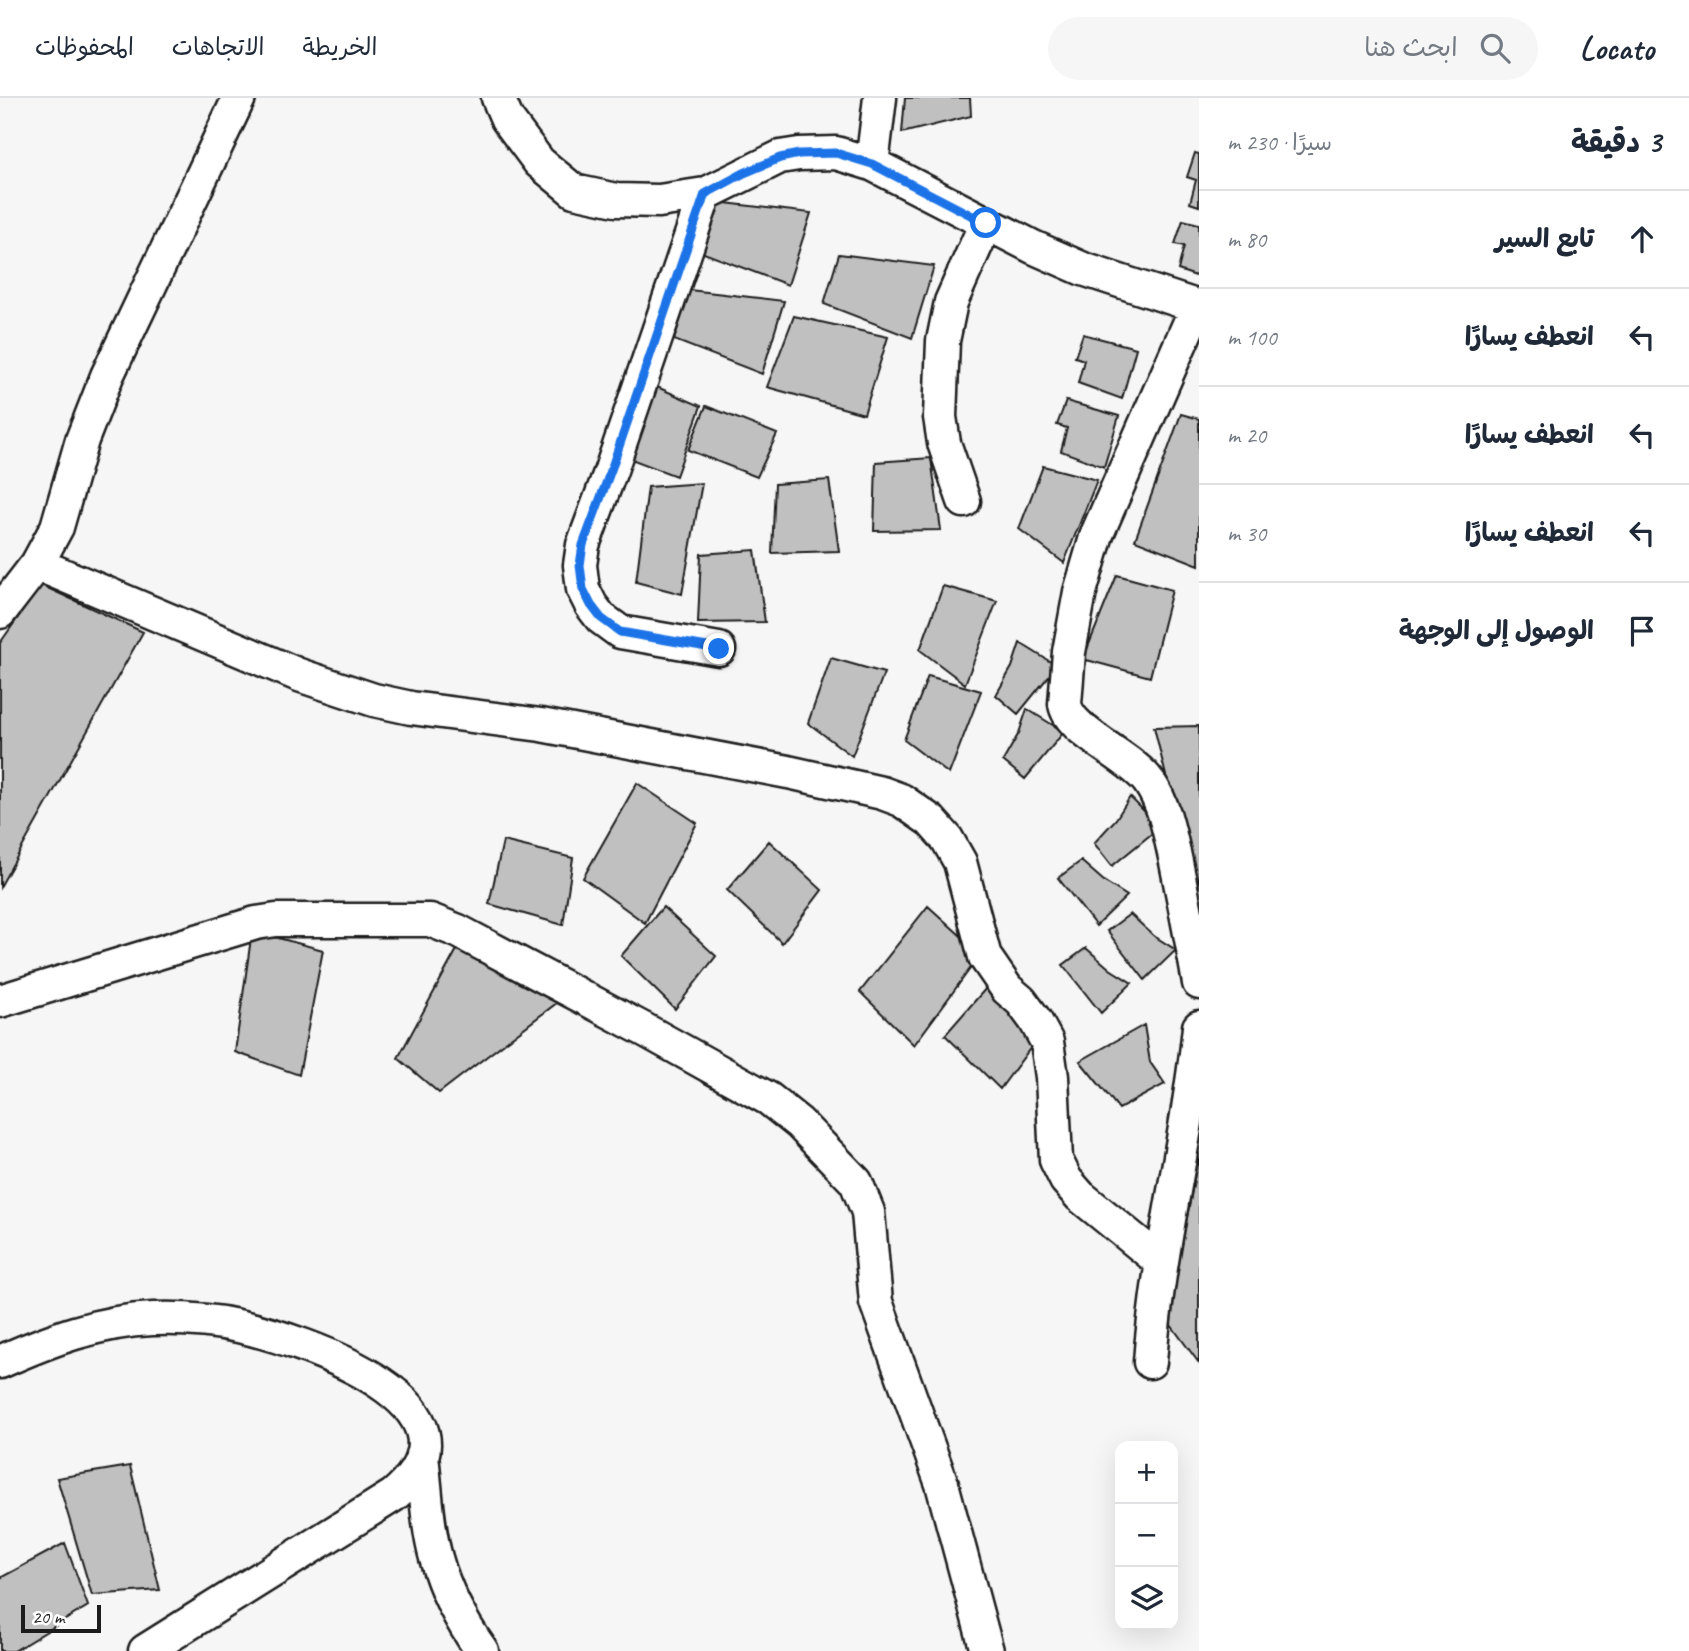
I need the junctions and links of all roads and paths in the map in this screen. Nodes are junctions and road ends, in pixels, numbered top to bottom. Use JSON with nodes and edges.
{"nodes":[{"id":1,"x":239,"y":98,"type":"edge"},
{"id":2,"x":498,"y":98,"type":"edge"},
{"id":3,"x":880,"y":98,"type":"edge"},
{"id":4,"x":872,"y":164,"type":"junction"},
{"id":5,"x":705,"y":194,"type":"junction"},
{"id":6,"x":986,"y":223,"type":"junction"},
{"id":7,"x":1198,"y":307,"type":"edge"},
{"id":8,"x":964,"y":501,"type":"dead end"},
{"id":9,"x":37,"y":564,"type":"junction"},
{"id":10,"x":0,"y":612,"type":"edge"},
{"id":11,"x":719,"y":649,"type":"dead end"},
{"id":12,"x":1199,"y":983,"type":"edge"},
{"id":13,"x":0,"y":1001,"type":"edge"},
{"id":14,"x":1199,"y":1027,"type":"edge"},
{"id":15,"x":1160,"y":1261,"type":"junction"},
{"id":16,"x":0,"y":1362,"type":"edge"},
{"id":17,"x":1150,"y":1362,"type":"dead end"},
{"id":18,"x":422,"y":1455,"type":"junction"},
{"id":19,"x":145,"y":1651,"type":"edge"},
{"id":20,"x":482,"y":1651,"type":"edge"},
{"id":21,"x":987,"y":1651,"type":"edge"}],
"edges":[{"from":1,"to":9,"type":"street"},
{"from":2,"to":5,"type":"street"},
{"from":3,"to":4,"type":"street"},
{"from":4,"to":5,"type":"street"},
{"from":4,"to":6,"type":"street"},
{"from":5,"to":11,"type":"street"},
{"from":6,"to":7,"type":"street"},
{"from":6,"to":8,"type":"street"},
{"from":7,"to":12,"type":"street"},
{"from":9,"to":10,"type":"street"},
{"from":9,"to":15,"type":"street"},
{"from":13,"to":21,"type":"street"},
{"from":14,"to":15,"type":"street"},
{"from":15,"to":17,"type":"street"},
{"from":16,"to":18,"type":"street"},
{"from":18,"to":19,"type":"street"},
{"from":18,"to":20,"type":"street"}]}
